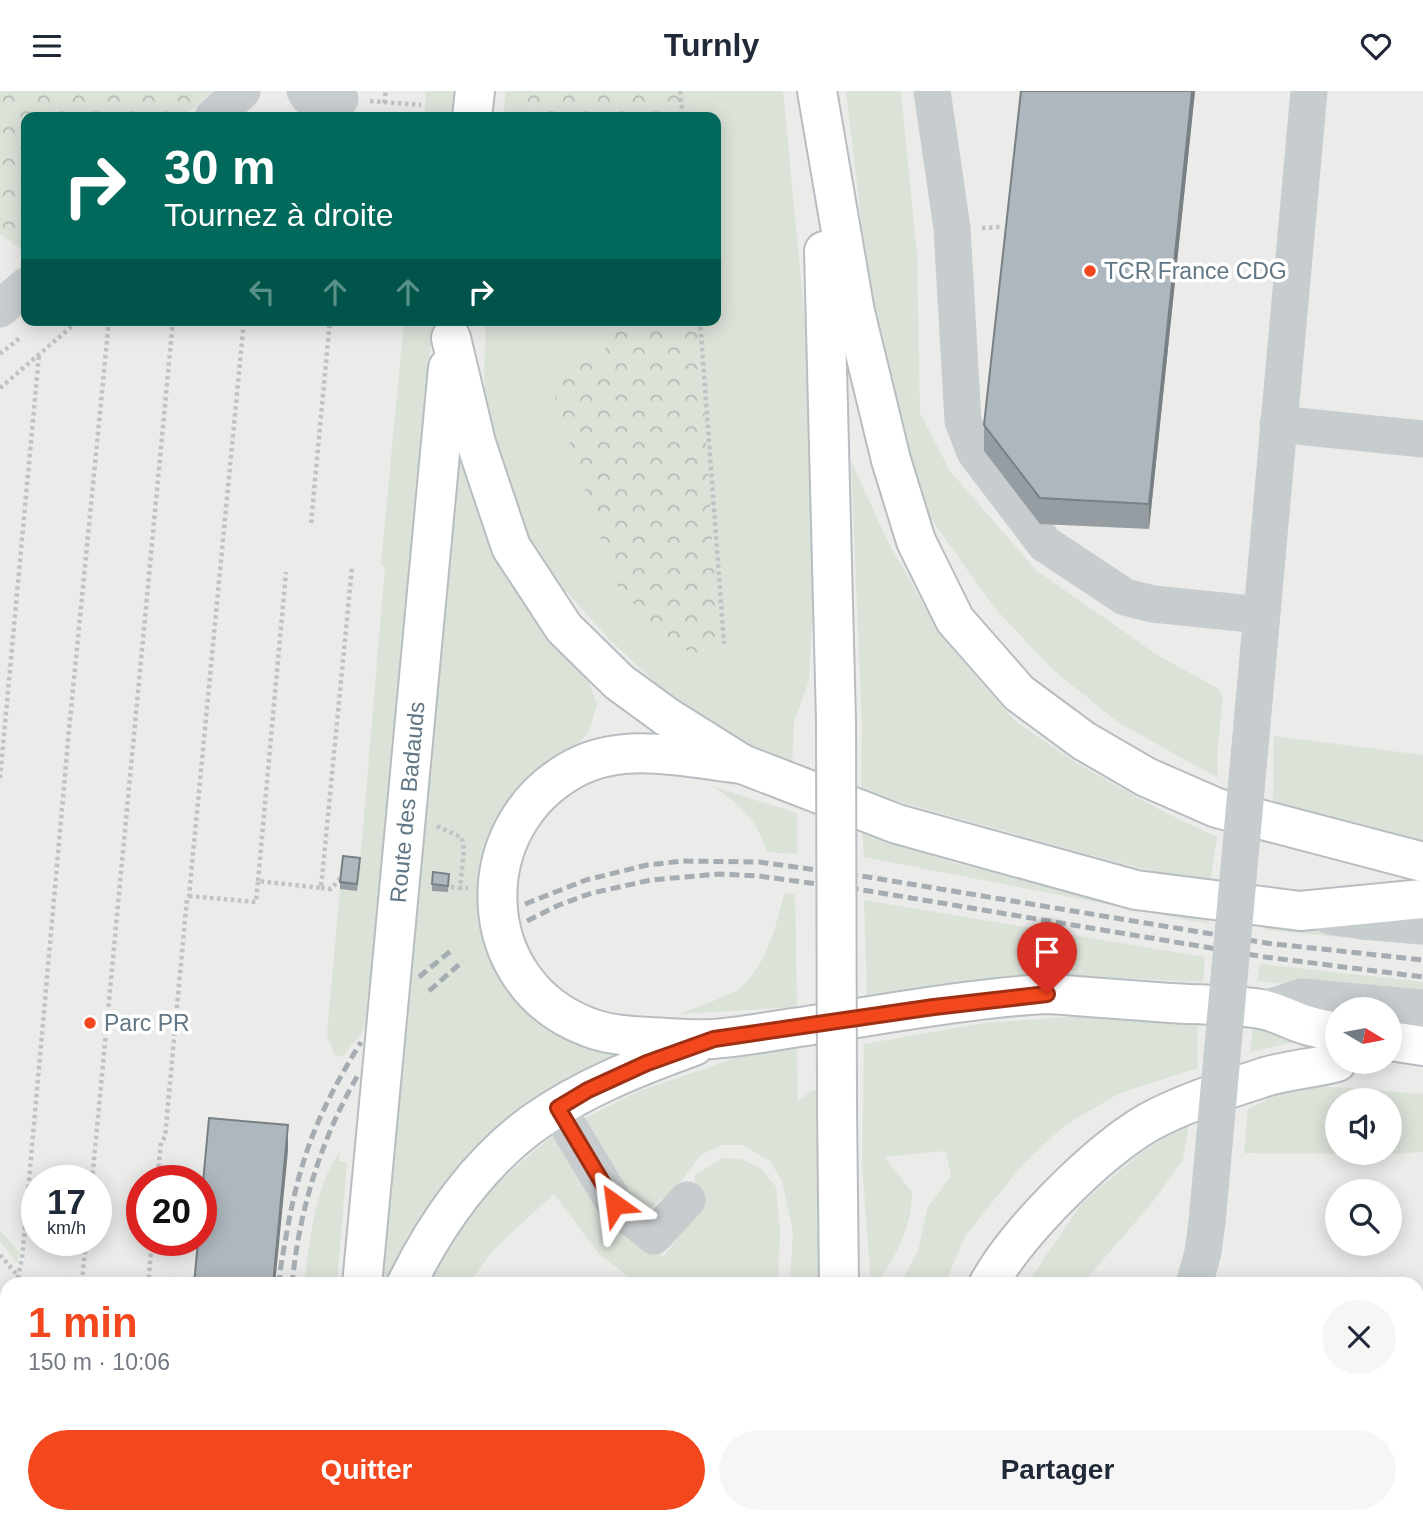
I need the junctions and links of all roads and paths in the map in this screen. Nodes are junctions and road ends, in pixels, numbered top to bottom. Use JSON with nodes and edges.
{"nodes":[{"id":1,"x":305,"y":91,"type":"edge"},
{"id":2,"x":386,"y":91,"type":"edge"},
{"id":3,"x":475,"y":91,"type":"edge"},
{"id":4,"x":680,"y":91,"type":"edge"},
{"id":5,"x":932,"y":91,"type":"edge"},
{"id":6,"x":1309,"y":91,"type":"edge"},
{"id":7,"x":340,"y":99,"type":"joint"},
{"id":8,"x":384,"y":103,"type":"junction"},
{"id":9,"x":421,"y":105,"type":"dead end"},
{"id":10,"x":819,"y":106,"type":"edge"},
{"id":11,"x":473,"y":112,"type":"edge"},
{"id":12,"x":682,"y":112,"type":"edge"},
{"id":13,"x":21,"y":290,"type":"edge"},
{"id":14,"x":0,"y":309,"type":"edge"},
{"id":15,"x":72,"y":326,"type":"edge"},
{"id":16,"x":108,"y":326,"type":"edge"},
{"id":17,"x":172,"y":326,"type":"edge"},
{"id":18,"x":243,"y":326,"type":"edge"},
{"id":19,"x":329,"y":326,"type":"edge"},
{"id":20,"x":700,"y":326,"type":"edge"},
{"id":21,"x":452,"y":329,"type":"edge"},
{"id":22,"x":39,"y":355,"type":"junction"},
{"id":23,"x":0,"y":388,"type":"edge"},
{"id":24,"x":1278,"y":424,"type":"junction"},
{"id":25,"x":1423,"y":439,"type":"edge"},
{"id":26,"x":311,"y":523,"type":"dead end"},
{"id":27,"x":352,"y":567,"type":"dead end"},
{"id":28,"x":286,"y":572,"type":"dead end"},
{"id":29,"x":1261,"y":615,"type":"junction"},
{"id":30,"x":724,"y":644,"type":"dead end"},
{"id":31,"x":742,"y":764,"type":"junction"},
{"id":32,"x":0,"y":778,"type":"edge"},
{"id":33,"x":437,"y":826,"type":"dead end"},
{"id":34,"x":462,"y":838,"type":"dead end"},
{"id":35,"x":1423,"y":862,"type":"edge"},
{"id":36,"x":342,"y":876,"type":"edge"},
{"id":37,"x":258,"y":881,"type":"junction"},
{"id":38,"x":441,"y":885,"type":"edge"},
{"id":39,"x":321,"y":888,"type":"junction"},
{"id":40,"x":460,"y":888,"type":"dead end"},
{"id":41,"x":190,"y":896,"type":"junction"},
{"id":42,"x":1423,"y":899,"type":"edge"},
{"id":43,"x":1300,"y":911,"type":"junction"},
{"id":44,"x":1423,"y":926,"type":"edge"},
{"id":45,"x":1264,"y":1009,"type":"junction"},
{"id":46,"x":1325,"y":1029,"type":"edge"},
{"id":47,"x":1409,"y":1031,"type":"edge"},
{"id":48,"x":714,"y":1039,"type":"junction"},
{"id":49,"x":1325,"y":1065,"type":"edge"},
{"id":50,"x":558,"y":1108,"type":"junction"},
{"id":51,"x":94,"y":1165,"type":"edge"},
{"id":52,"x":159,"y":1165,"type":"edge"},
{"id":53,"x":687,"y":1200,"type":"dead end"},
{"id":54,"x":0,"y":1255,"type":"edge"},
{"id":55,"x":85,"y":1256,"type":"edge"},
{"id":56,"x":151,"y":1256,"type":"edge"},
{"id":57,"x":18,"y":1277,"type":"joint"},
{"id":58,"x":82,"y":1277,"type":"edge"},
{"id":59,"x":149,"y":1277,"type":"edge"},
{"id":60,"x":363,"y":1277,"type":"edge"},
{"id":61,"x":410,"y":1277,"type":"edge"},
{"id":62,"x":841,"y":1277,"type":"edge"},
{"id":63,"x":994,"y":1277,"type":"edge"},
{"id":64,"x":1196,"y":1277,"type":"edge"}],
"edges":[{"from":1,"to":7,"type":"street"},
{"from":2,"to":8,"type":"path"},
{"from":3,"to":11,"type":"main road"},
{"from":4,"to":12,"type":"path"},
{"from":5,"to":29,"type":"street"},
{"from":6,"to":24,"type":"street"},
{"from":7,"to":8,"type":"path"},
{"from":8,"to":9,"type":"path"},
{"from":10,"to":35,"type":"main road"},
{"from":10,"to":62,"type":"main road","bridge":true},
{"from":13,"to":14,"type":"street"},
{"from":15,"to":22,"type":"path"},
{"from":16,"to":57,"type":"path"},
{"from":17,"to":51,"type":"path"},
{"from":18,"to":41,"type":"path"},
{"from":19,"to":26,"type":"path"},
{"from":20,"to":30,"type":"path"},
{"from":21,"to":31,"type":"main road"},
{"from":21,"to":60,"type":"main road","name":"Route des Badauds"},
{"from":22,"to":23,"type":"path"},
{"from":22,"to":32,"type":"path"},
{"from":24,"to":25,"type":"street"},
{"from":24,"to":29,"type":"street"},
{"from":27,"to":39,"type":"path"},
{"from":28,"to":37,"type":"path"},
{"from":29,"to":64,"type":"street","bridge":true},
{"from":31,"to":43,"type":"main road"},
{"from":31,"to":48,"type":"main road"},
{"from":33,"to":34,"type":"path"},
{"from":36,"to":39,"type":"path"},
{"from":37,"to":39,"type":"path"},
{"from":37,"to":41,"type":"path"},
{"from":38,"to":40,"type":"path"},
{"from":41,"to":52,"type":"path"},
{"from":42,"to":43,"type":"main road"},
{"from":43,"to":44,"type":"street"},
{"from":45,"to":46,"type":"main road"},
{"from":45,"to":47,"type":"street"},
{"from":45,"to":48,"type":"main road"},
{"from":48,"to":50,"type":"main road"},
{"from":49,"to":63,"type":"main road"},
{"from":50,"to":53,"type":"street"},
{"from":50,"to":61,"type":"main road"},
{"from":54,"to":57,"type":"path"},
{"from":55,"to":58,"type":"path"},
{"from":56,"to":59,"type":"path"}]}
